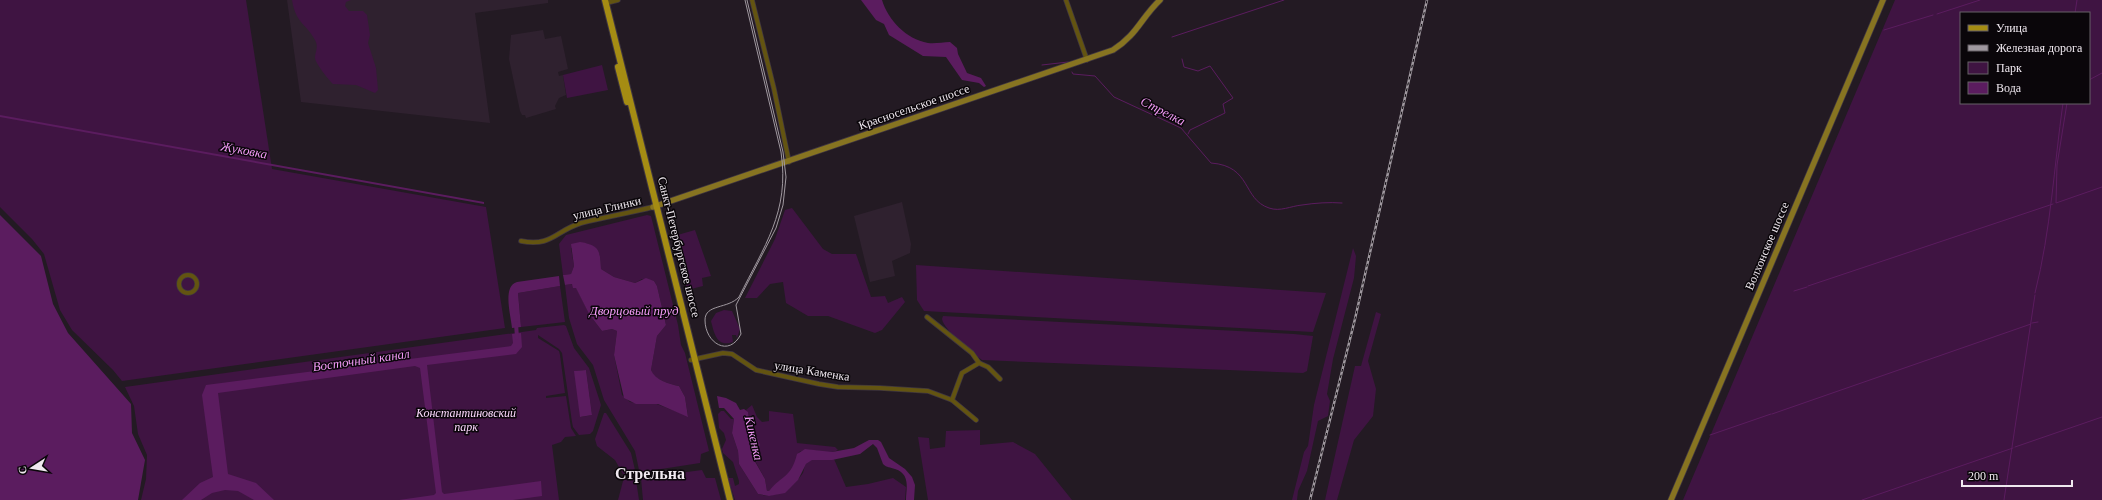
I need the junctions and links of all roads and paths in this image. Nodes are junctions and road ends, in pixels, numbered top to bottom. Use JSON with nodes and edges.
{"nodes":[{"id":1,"x":618,"y":0,"type":"edge"},
{"id":2,"x":752,"y":0,"type":"edge"},
{"id":3,"x":1066,"y":0,"type":"edge"},
{"id":4,"x":1160,"y":0,"type":"edge"},
{"id":5,"x":1884,"y":0,"type":"edge"},
{"id":6,"x":604,"y":1,"type":"edge"},
{"id":7,"x":1087,"y":60,"type":"junction"},
{"id":8,"x":789,"y":162,"type":"junction"},
{"id":9,"x":655,"y":207,"type":"junction"},
{"id":10,"x":521,"y":241,"type":"dead end"},
{"id":11,"x":180,"y":287,"type":"joint"},
{"id":12,"x":927,"y":317,"type":"dead end"},
{"id":13,"x":693,"y":359,"type":"junction"},
{"id":14,"x":979,"y":363,"type":"junction"},
{"id":15,"x":1000,"y":380,"type":"dead end"},
{"id":16,"x":952,"y":400,"type":"junction"},
{"id":17,"x":976,"y":420,"type":"dead end"},
{"id":18,"x":726,"y":500,"type":"edge"},
{"id":19,"x":730,"y":500,"type":"edge"},
{"id":20,"x":1671,"y":500,"type":"edge"}],
"edges":[{"from":1,"to":6,"type":"street"},
{"from":2,"to":8,"type":"street"},
{"from":3,"to":7,"type":"street"},
{"from":4,"to":7,"type":"main road","name":"Красносельское шоссе"},
{"from":5,"to":20,"type":"main road","name":"Волхонское шоссе"},
{"from":6,"to":9,"type":"main road","name":"Санкт-Петербургское шоссе"},
{"from":7,"to":8,"type":"main road","name":"Красносельское шоссе"},
{"from":8,"to":9,"type":"main road","name":"Красносельское шоссе"},
{"from":9,"to":10,"type":"street","name":"улица Глинки"},
{"from":9,"to":13,"type":"main road","name":"Санкт-Петербургское шоссе"},
{"from":11,"to":11,"type":"street"},
{"from":12,"to":14,"type":"street"},
{"from":13,"to":16,"type":"street","name":"улица Каменка"},
{"from":13,"to":18,"type":"main road","name":"Санкт-Петербургское шоссе"},
{"from":13,"to":19,"type":"main road","name":"Санкт-Петербургское шоссе"},
{"from":14,"to":15,"type":"street"},
{"from":14,"to":16,"type":"street"},
{"from":16,"to":17,"type":"street","name":"улица Каменка"}]}
